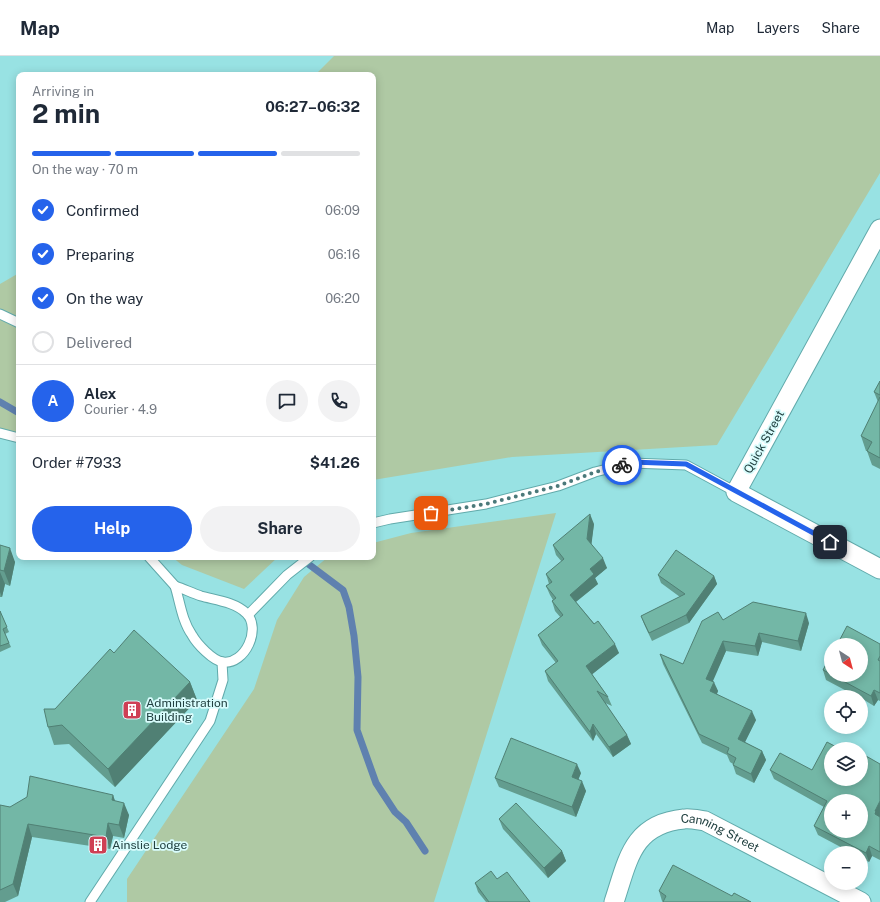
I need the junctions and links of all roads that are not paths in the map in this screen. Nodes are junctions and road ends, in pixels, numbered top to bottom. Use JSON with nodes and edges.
{"nodes":[{"id":1,"x":880,"y":229,"type":"edge"},
{"id":2,"x":0,"y":314,"type":"edge"},
{"id":3,"x":16,"y":322,"type":"edge"},
{"id":4,"x":0,"y":432,"type":"edge"},
{"id":5,"x":16,"y":437,"type":"edge"},
{"id":6,"x":736,"y":492,"type":"junction"},
{"id":7,"x":376,"y":522,"type":"edge"},
{"id":8,"x":152,"y":560,"type":"edge"},
{"id":9,"x":306,"y":560,"type":"edge"},
{"id":10,"x":880,"y":569,"type":"edge"},
{"id":11,"x":176,"y":586,"type":"junction"},
{"id":12,"x":248,"y":614,"type":"junction"},
{"id":13,"x":222,"y":662,"type":"junction"},
{"id":14,"x":90,"y":902,"type":"edge"},
{"id":15,"x":614,"y":902,"type":"edge"},
{"id":16,"x":861,"y":902,"type":"edge"}],
"edges":[{"from":1,"to":6,"type":"street","name":"Quick Street"},
{"from":2,"to":3,"type":"lane"},
{"from":4,"to":5,"type":"lane"},
{"from":6,"to":7,"type":"lane"},
{"from":6,"to":10,"type":"street"},
{"from":8,"to":11,"type":"lane"},
{"from":9,"to":12,"type":"lane"},
{"from":11,"to":12,"type":"lane"},
{"from":11,"to":13,"type":"lane"},
{"from":12,"to":13,"type":"lane"},
{"from":13,"to":14,"type":"lane"},
{"from":15,"to":16,"type":"street","name":"Canning Street"}]}
